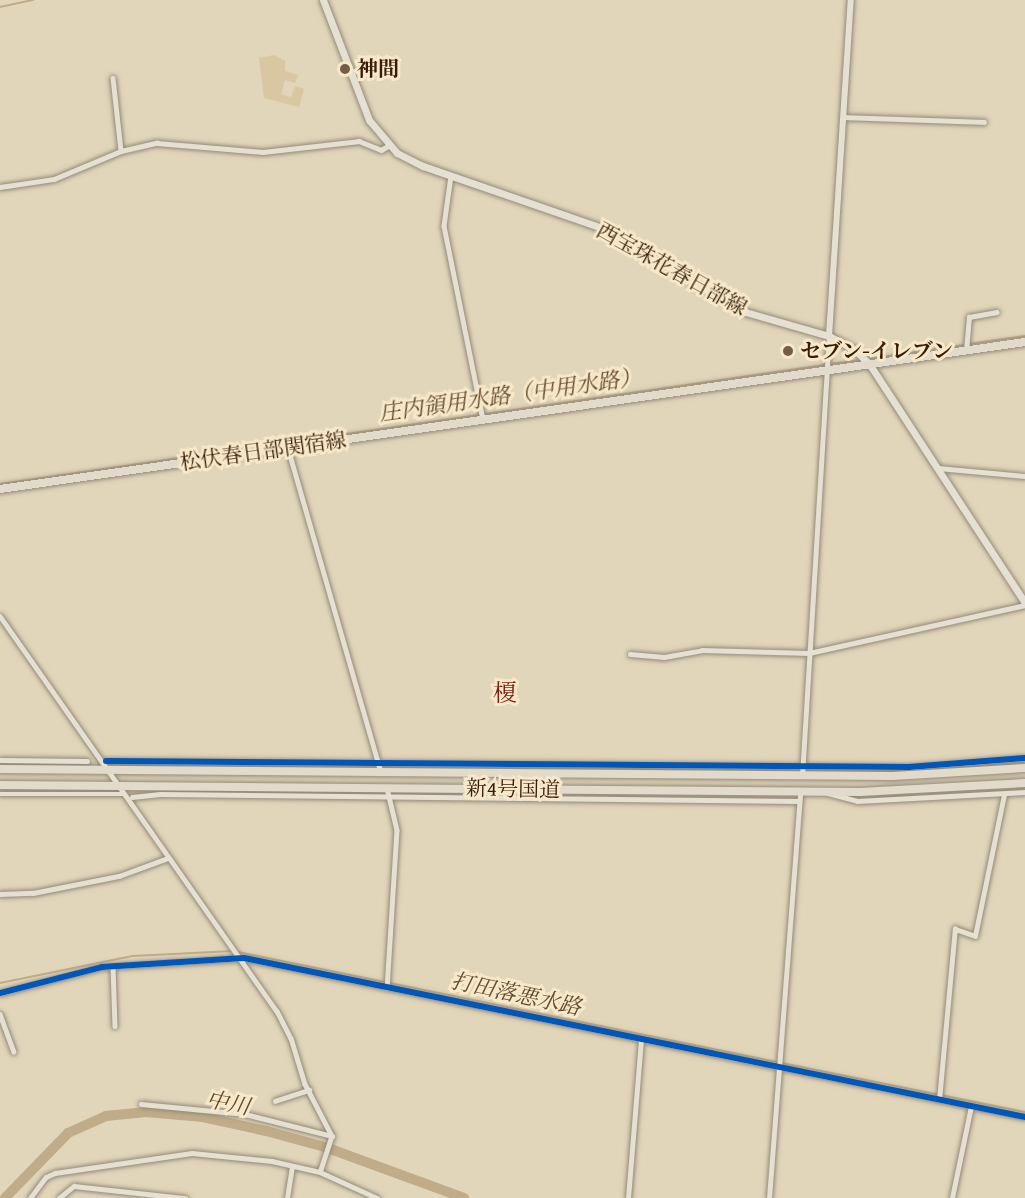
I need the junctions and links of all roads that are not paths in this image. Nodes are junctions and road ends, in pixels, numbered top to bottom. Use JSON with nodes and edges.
{"nodes":[{"id":1,"x":323,"y":0,"type":"edge"},
{"id":2,"x":851,"y":0,"type":"edge"},
{"id":3,"x":113,"y":78,"type":"dead end"},
{"id":4,"x":844,"y":117,"type":"junction"},
{"id":5,"x":984,"y":122,"type":"dead end"},
{"id":6,"x":388,"y":146,"type":"junction"},
{"id":7,"x":121,"y":151,"type":"junction"},
{"id":8,"x":451,"y":176,"type":"junction"},
{"id":9,"x":0,"y":187,"type":"edge"},
{"id":10,"x":997,"y":312,"type":"dead end"},
{"id":11,"x":829,"y":336,"type":"junction"},
{"id":12,"x":1025,"y":342,"type":"edge"},
{"id":13,"x":966,"y":351,"type":"junction"},
{"id":14,"x":870,"y":365,"type":"junction"},
{"id":15,"x":828,"y":371,"type":"junction"},
{"id":16,"x":483,"y":419,"type":"junction"},
{"id":17,"x":288,"y":448,"type":"junction"},
{"id":18,"x":938,"y":468,"type":"junction"},
{"id":19,"x":1025,"y":476,"type":"edge"},
{"id":20,"x":0,"y":489,"type":"edge"},
{"id":21,"x":1025,"y":604,"type":"edge"},
{"id":22,"x":0,"y":616,"type":"edge"},
{"id":23,"x":809,"y":653,"type":"junction"},
{"id":24,"x":630,"y":654,"type":"dead end"},
{"id":25,"x":1025,"y":758,"type":"edge"},
{"id":26,"x":0,"y":760,"type":"edge"},
{"id":27,"x":106,"y":760,"type":"dead end"},
{"id":28,"x":87,"y":761,"type":"dead end"},
{"id":29,"x":378,"y":763,"type":"junction"},
{"id":30,"x":51,"y":766,"type":"junction"},
{"id":31,"x":802,"y":766,"type":"junction"},
{"id":32,"x":152,"y":767,"type":"junction"},
{"id":33,"x":1025,"y":768,"type":"edge"},
{"id":34,"x":0,"y":770,"type":"edge"},
{"id":35,"x":108,"y":770,"type":"junction"},
{"id":36,"x":381,"y":773,"type":"junction"},
{"id":37,"x":802,"y":776,"type":"junction"},
{"id":38,"x":1025,"y":783,"type":"edge"},
{"id":39,"x":0,"y":785,"type":"edge"},
{"id":40,"x":118,"y":786,"type":"junction"},
{"id":41,"x":387,"y":788,"type":"junction"},
{"id":42,"x":169,"y":790,"type":"junction"},
{"id":43,"x":800,"y":792,"type":"junction"},
{"id":44,"x":824,"y":792,"type":"junction"},
{"id":45,"x":1025,"y":792,"type":"edge"},
{"id":46,"x":124,"y":794,"type":"junction"},
{"id":47,"x":0,"y":795,"type":"edge"},
{"id":48,"x":1004,"y":795,"type":"junction"},
{"id":49,"x":132,"y":797,"type":"dead end"},
{"id":50,"x":390,"y":797,"type":"junction"},
{"id":51,"x":800,"y":801,"type":"junction"},
{"id":52,"x":168,"y":858,"type":"junction"},
{"id":53,"x":0,"y":894,"type":"edge"},
{"id":54,"x":244,"y":958,"type":"junction"},
{"id":55,"x":113,"y":966,"type":"junction"},
{"id":56,"x":387,"y":988,"type":"junction"},
{"id":57,"x":0,"y":993,"type":"edge"},
{"id":58,"x":0,"y":1014,"type":"edge"},
{"id":59,"x":115,"y":1026,"type":"dead end"},
{"id":60,"x":641,"y":1040,"type":"junction"},
{"id":61,"x":14,"y":1052,"type":"dead end"},
{"id":62,"x":779,"y":1068,"type":"junction"},
{"id":63,"x":309,"y":1090,"type":"junction"},
{"id":64,"x":939,"y":1100,"type":"junction"},
{"id":65,"x":275,"y":1101,"type":"dead end"},
{"id":66,"x":141,"y":1104,"type":"dead end"},
{"id":67,"x":971,"y":1106,"type":"junction"},
{"id":68,"x":1025,"y":1117,"type":"edge"},
{"id":69,"x":332,"y":1136,"type":"junction"},
{"id":70,"x":292,"y":1166,"type":"junction"},
{"id":71,"x":320,"y":1172,"type":"junction"},
{"id":72,"x":30,"y":1198,"type":"edge"},
{"id":73,"x":58,"y":1198,"type":"edge"},
{"id":74,"x":185,"y":1198,"type":"edge"},
{"id":75,"x":287,"y":1198,"type":"edge"},
{"id":76,"x":375,"y":1198,"type":"edge"},
{"id":77,"x":628,"y":1198,"type":"edge"},
{"id":78,"x":769,"y":1198,"type":"edge"},
{"id":79,"x":952,"y":1198,"type":"edge"}],
"edges":[{"from":1,"to":6,"type":"main road","name":"西宝珠花春日部線"},
{"from":2,"to":4,"type":"street"},
{"from":3,"to":7,"type":"street"},
{"from":4,"to":5,"type":"street"},
{"from":4,"to":11,"type":"street"},
{"from":6,"to":7,"type":"street"},
{"from":6,"to":8,"type":"main road","name":"西宝珠花春日部線"},
{"from":7,"to":9,"type":"street"},
{"from":8,"to":11,"type":"main road","name":"西宝珠花春日部線"},
{"from":8,"to":16,"type":"street"},
{"from":10,"to":13,"type":"street"},
{"from":11,"to":14,"type":"main road","name":"西宝珠花春日部線"},
{"from":11,"to":15,"type":"street"},
{"from":12,"to":13,"type":"main road","name":"松伏春日部関宿線"},
{"from":13,"to":14,"type":"main road","name":"松伏春日部関宿線"},
{"from":14,"to":15,"type":"main road","name":"松伏春日部関宿線"},
{"from":14,"to":18,"type":"main road","name":"西宝珠花春日部線"},
{"from":15,"to":16,"type":"main road","name":"松伏春日部関宿線"},
{"from":15,"to":23,"type":"street"},
{"from":16,"to":17,"type":"main road","name":"松伏春日部関宿線"},
{"from":17,"to":20,"type":"main road","name":"松伏春日部関宿線"},
{"from":17,"to":29,"type":"street"},
{"from":18,"to":19,"type":"street"},
{"from":18,"to":21,"type":"main road","name":"西宝珠花春日部線"},
{"from":21,"to":23,"type":"street"},
{"from":22,"to":35,"type":"street"},
{"from":23,"to":24,"type":"street"},
{"from":23,"to":31,"type":"street"},
{"from":25,"to":31,"type":"street"},
{"from":26,"to":30,"type":"street"},
{"from":27,"to":32,"type":"street"},
{"from":28,"to":30,"type":"street"},
{"from":29,"to":31,"type":"street"},
{"from":29,"to":32,"type":"street"},
{"from":29,"to":36,"type":"street"},
{"from":30,"to":34,"type":"main road","name":"新4号国道"},
{"from":30,"to":35,"type":"main road","name":"新4号国道"},
{"from":31,"to":37,"type":"street"},
{"from":32,"to":35,"type":"main road","name":"新4号国道"},
{"from":32,"to":36,"type":"main road","name":"新4号国道"},
{"from":33,"to":37,"type":"main road","name":"新4号国道"},
{"from":35,"to":40,"type":"street"},
{"from":36,"to":37,"type":"main road","name":"新4号国道"},
{"from":38,"to":44,"type":"main road","name":"新4号国道"},
{"from":39,"to":40,"type":"main road","name":"新4号国道"},
{"from":40,"to":42,"type":"main road","name":"新4号国道"},
{"from":40,"to":46,"type":"street"},
{"from":41,"to":42,"type":"main road","name":"新4号国道"},
{"from":41,"to":43,"type":"main road","name":"新4号国道"},
{"from":41,"to":50,"type":"street"},
{"from":42,"to":49,"type":"street"},
{"from":42,"to":50,"type":"street"},
{"from":43,"to":44,"type":"main road","name":"新4号国道"},
{"from":43,"to":51,"type":"street"},
{"from":44,"to":48,"type":"street"},
{"from":45,"to":48,"type":"street"},
{"from":46,"to":47,"type":"street"},
{"from":46,"to":52,"type":"street"},
{"from":48,"to":64,"type":"street"},
{"from":50,"to":51,"type":"street"},
{"from":50,"to":56,"type":"street"},
{"from":51,"to":62,"type":"street"},
{"from":52,"to":53,"type":"street"},
{"from":52,"to":54,"type":"street"},
{"from":54,"to":55,"type":"street"},
{"from":54,"to":56,"type":"street"},
{"from":54,"to":63,"type":"street"},
{"from":55,"to":57,"type":"street"},
{"from":55,"to":59,"type":"street"},
{"from":56,"to":60,"type":"street"},
{"from":58,"to":61,"type":"street"},
{"from":60,"to":62,"type":"street"},
{"from":60,"to":77,"type":"street"},
{"from":62,"to":64,"type":"street"},
{"from":62,"to":78,"type":"street"},
{"from":63,"to":65,"type":"street"},
{"from":63,"to":69,"type":"street"},
{"from":64,"to":67,"type":"street"},
{"from":66,"to":69,"type":"street"},
{"from":67,"to":68,"type":"street"},
{"from":67,"to":79,"type":"street"},
{"from":69,"to":71,"type":"street"},
{"from":70,"to":71,"type":"street"},
{"from":70,"to":72,"type":"street"},
{"from":70,"to":75,"type":"street"},
{"from":71,"to":76,"type":"street"},
{"from":73,"to":74,"type":"street"}]}
